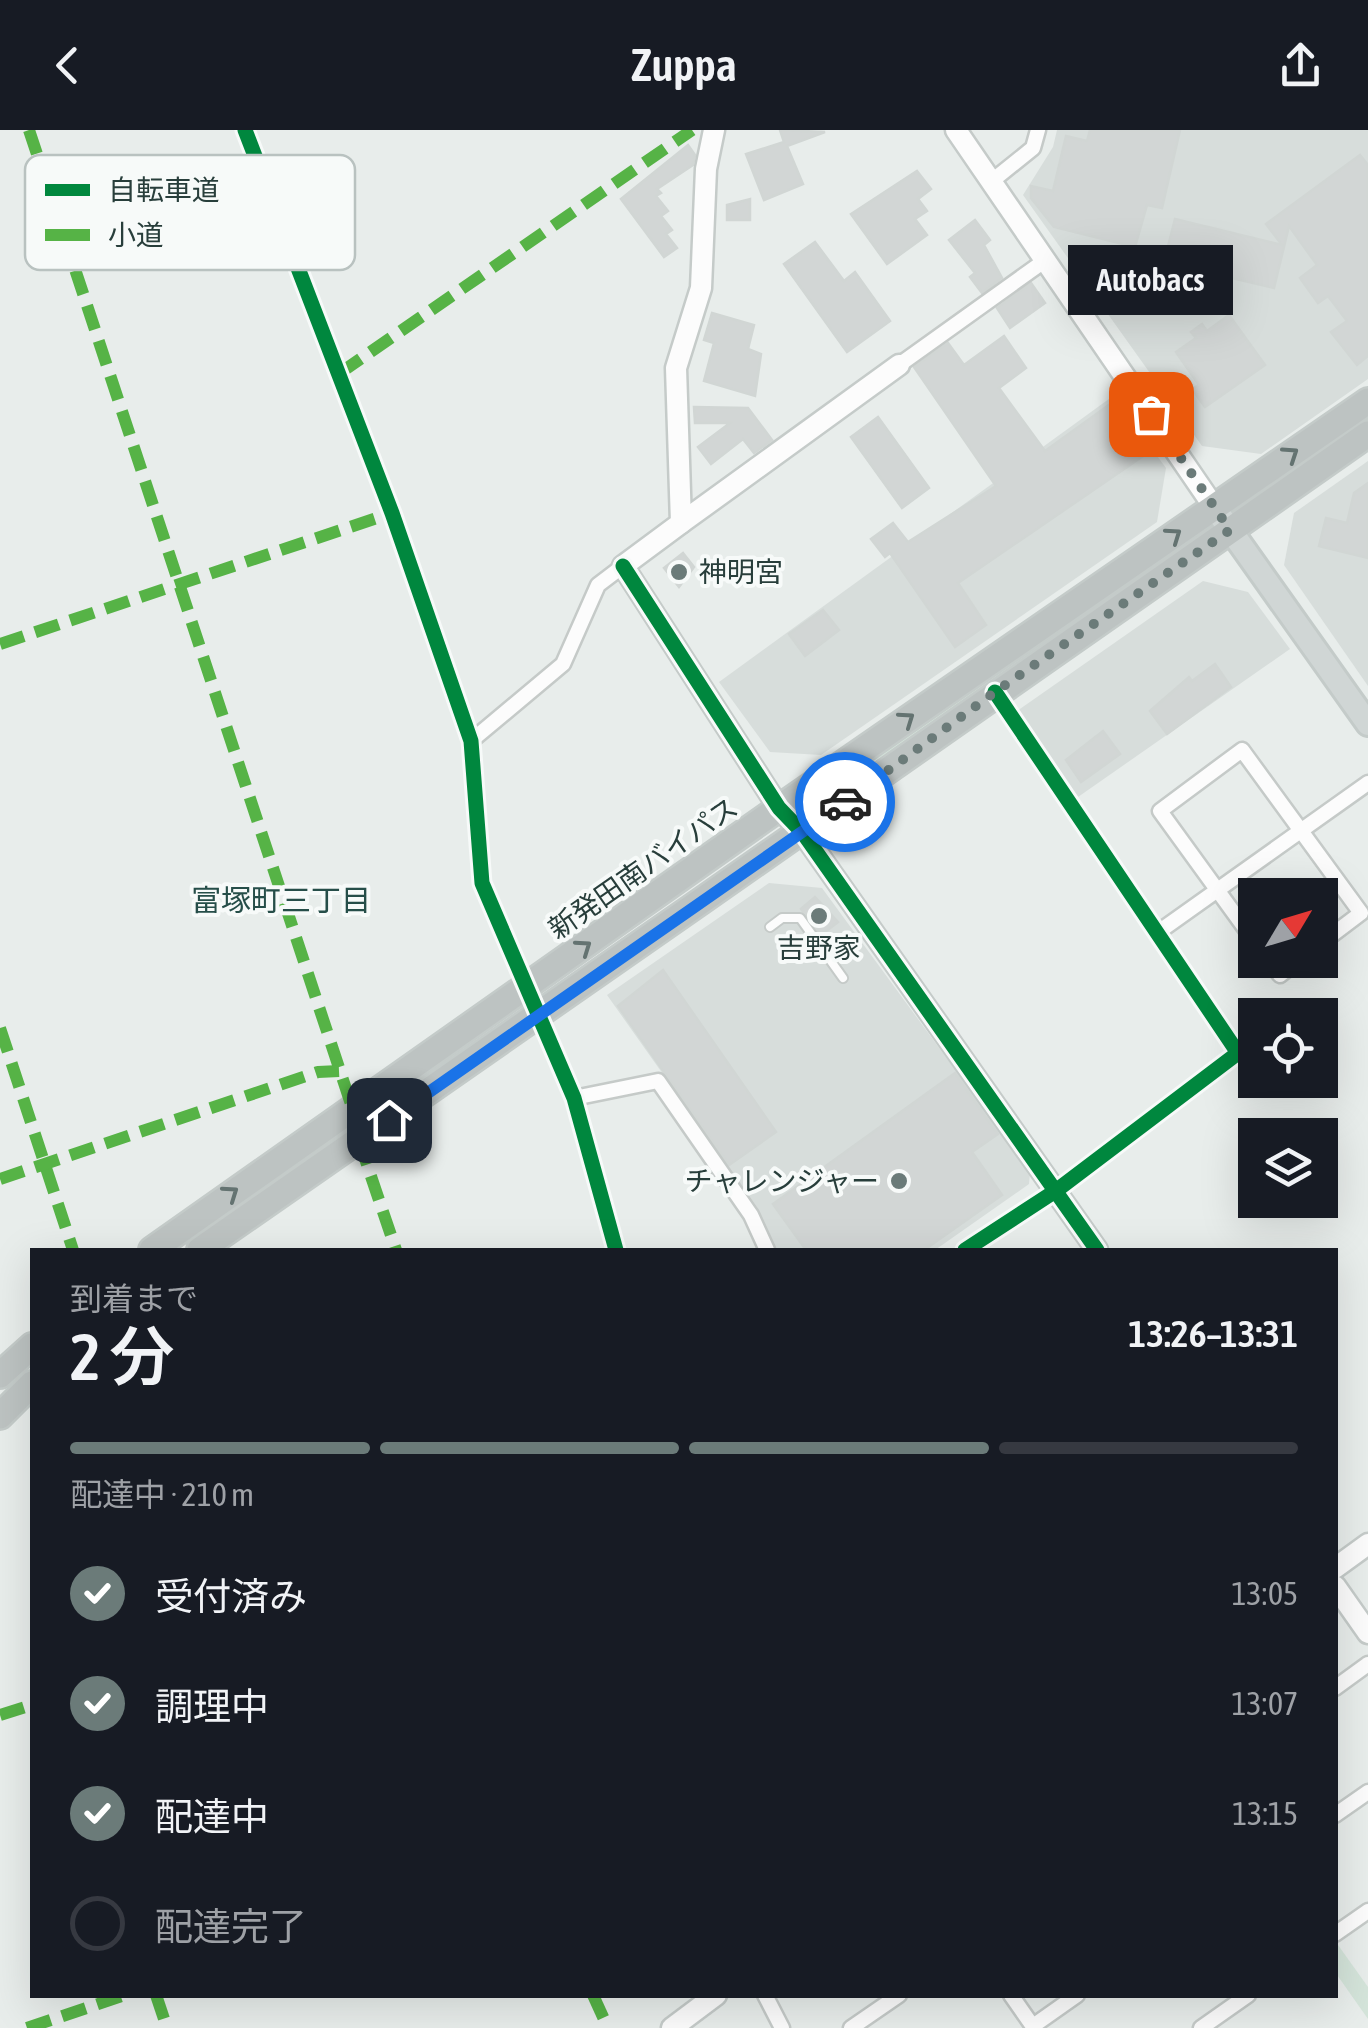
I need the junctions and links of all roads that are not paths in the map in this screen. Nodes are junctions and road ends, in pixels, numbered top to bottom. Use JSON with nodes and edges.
{"nodes":[{"id":1,"x":244,"y":130,"type":"edge"},
{"id":2,"x":714,"y":130,"type":"edge"},
{"id":3,"x":956,"y":130,"type":"edge"},
{"id":4,"x":1038,"y":130,"type":"edge"},
{"id":5,"x":254,"y":155,"type":"edge"},
{"id":6,"x":992,"y":180,"type":"junction"},
{"id":7,"x":1047,"y":259,"type":"junction"},
{"id":8,"x":298,"y":270,"type":"edge"},
{"id":9,"x":899,"y":365,"type":"joint"},
{"id":10,"x":1368,"y":401,"type":"edge"},
{"id":11,"x":1368,"y":434,"type":"edge"},
{"id":12,"x":1214,"y":507,"type":"junction"},
{"id":13,"x":681,"y":523,"type":"junction"},
{"id":14,"x":1230,"y":530,"type":"junction"},
{"id":15,"x":623,"y":566,"type":"junction"},
{"id":16,"x":995,"y":692,"type":"junction"},
{"id":17,"x":1368,"y":724,"type":"edge"},
{"id":18,"x":472,"y":741,"type":"junction"},
{"id":19,"x":1368,"y":782,"type":"edge"},
{"id":20,"x":779,"y":808,"type":"junction"},
{"id":21,"x":1301,"y":830,"type":"junction"},
{"id":22,"x":803,"y":833,"type":"junction"},
{"id":23,"x":1336,"y":878,"type":"edge"},
{"id":24,"x":1338,"y":881,"type":"edge"},
{"id":25,"x":1217,"y":891,"type":"junction"},
{"id":26,"x":1238,"y":919,"type":"edge"},
{"id":27,"x":770,"y":927,"type":"dead end"},
{"id":28,"x":1338,"y":930,"type":"edge"},
{"id":29,"x":1157,"y":934,"type":"junction"},
{"id":30,"x":843,"y":978,"type":"dead end"},
{"id":31,"x":524,"y":989,"type":"junction"},
{"id":32,"x":536,"y":1017,"type":"junction"},
{"id":33,"x":574,"y":1098,"type":"junction"},
{"id":34,"x":1057,"y":1190,"type":"junction"},
{"id":35,"x":155,"y":1248,"type":"edge"},
{"id":36,"x":203,"y":1248,"type":"edge"},
{"id":37,"x":615,"y":1248,"type":"edge"},
{"id":38,"x":766,"y":1248,"type":"edge"},
{"id":39,"x":969,"y":1248,"type":"edge"},
{"id":40,"x":1097,"y":1248,"type":"edge"},
{"id":41,"x":30,"y":1348,"type":"edge"},
{"id":42,"x":0,"y":1376,"type":"edge"},
{"id":43,"x":30,"y":1386,"type":"edge"},
{"id":44,"x":0,"y":1416,"type":"edge"},
{"id":45,"x":1368,"y":1544,"type":"edge"},
{"id":46,"x":1338,"y":1566,"type":"edge"},
{"id":47,"x":1338,"y":1590,"type":"edge"},
{"id":48,"x":1368,"y":1634,"type":"edge"},
{"id":49,"x":1368,"y":1664,"type":"edge"},
{"id":50,"x":1338,"y":1686,"type":"edge"},
{"id":51,"x":1368,"y":1792,"type":"edge"},
{"id":52,"x":1338,"y":1813,"type":"edge"},
{"id":53,"x":1368,"y":1911,"type":"edge"},
{"id":54,"x":1338,"y":1932,"type":"edge"},
{"id":55,"x":712,"y":1998,"type":"edge"},
{"id":56,"x":767,"y":1998,"type":"edge"},
{"id":57,"x":895,"y":1998,"type":"edge"},
{"id":58,"x":1013,"y":1998,"type":"edge"},
{"id":59,"x":1073,"y":1998,"type":"edge"},
{"id":60,"x":1244,"y":1998,"type":"edge"},
{"id":61,"x":1033,"y":2027,"type":"edge"},
{"id":62,"x":672,"y":2028,"type":"edge"},
{"id":63,"x":782,"y":2028,"type":"edge"},
{"id":64,"x":851,"y":2028,"type":"edge"},
{"id":65,"x":1201,"y":2028,"type":"edge"}],
"edges":[{"from":1,"to":5,"type":"street"},
{"from":2,"to":13,"type":"street"},
{"from":3,"to":6,"type":"street"},
{"from":4,"to":6,"type":"street"},
{"from":6,"to":7,"type":"street"},
{"from":7,"to":9,"type":"street"},
{"from":7,"to":12,"type":"street"},
{"from":8,"to":18,"type":"street"},
{"from":9,"to":13,"type":"street"},
{"from":12,"to":10,"type":"highway","name":"新発田南バイパス","one_way":true},
{"from":11,"to":14,"type":"highway"},
{"from":12,"to":14,"type":"main road"},
{"from":20,"to":12,"type":"highway","name":"新発田南バイパス","one_way":true},
{"from":13,"to":15,"type":"street"},
{"from":14,"to":16,"type":"highway"},
{"from":14,"to":17,"type":"main road"},
{"from":15,"to":18,"type":"street"},
{"from":15,"to":20,"type":"street"},
{"from":16,"to":22,"type":"highway"},
{"from":16,"to":29,"type":"street"},
{"from":18,"to":31,"type":"street"},
{"from":19,"to":21,"type":"street"},
{"from":20,"to":22,"type":"street"},
{"from":31,"to":20,"type":"highway","name":"新発田南バイパス","one_way":true},
{"from":21,"to":23,"type":"street"},
{"from":21,"to":25,"type":"street"},
{"from":21,"to":25,"type":"street"},
{"from":22,"to":32,"type":"highway"},
{"from":22,"to":34,"type":"street"},
{"from":24,"to":28,"type":"street"},
{"from":25,"to":26,"type":"street"},
{"from":25,"to":29,"type":"street"},
{"from":27,"to":30,"type":"lane"},
{"from":29,"to":34,"type":"street"},
{"from":31,"to":32,"type":"street"},
{"from":35,"to":31,"type":"highway","name":"新発田南バイパス","one_way":true},
{"from":32,"to":33,"type":"street"},
{"from":32,"to":36,"type":"highway"},
{"from":33,"to":37,"type":"street"},
{"from":33,"to":38,"type":"street"},
{"from":34,"to":39,"type":"street"},
{"from":34,"to":40,"type":"street"},
{"from":41,"to":42,"type":"highway"},
{"from":43,"to":44,"type":"highway"},
{"from":45,"to":46,"type":"street"},
{"from":47,"to":48,"type":"street"},
{"from":49,"to":50,"type":"street"},
{"from":51,"to":52,"type":"street"},
{"from":53,"to":54,"type":"street"},
{"from":55,"to":62,"type":"street"},
{"from":56,"to":63,"type":"street"},
{"from":57,"to":64,"type":"street"},
{"from":58,"to":61,"type":"street"},
{"from":59,"to":61,"type":"street"},
{"from":60,"to":65,"type":"street"}]}
